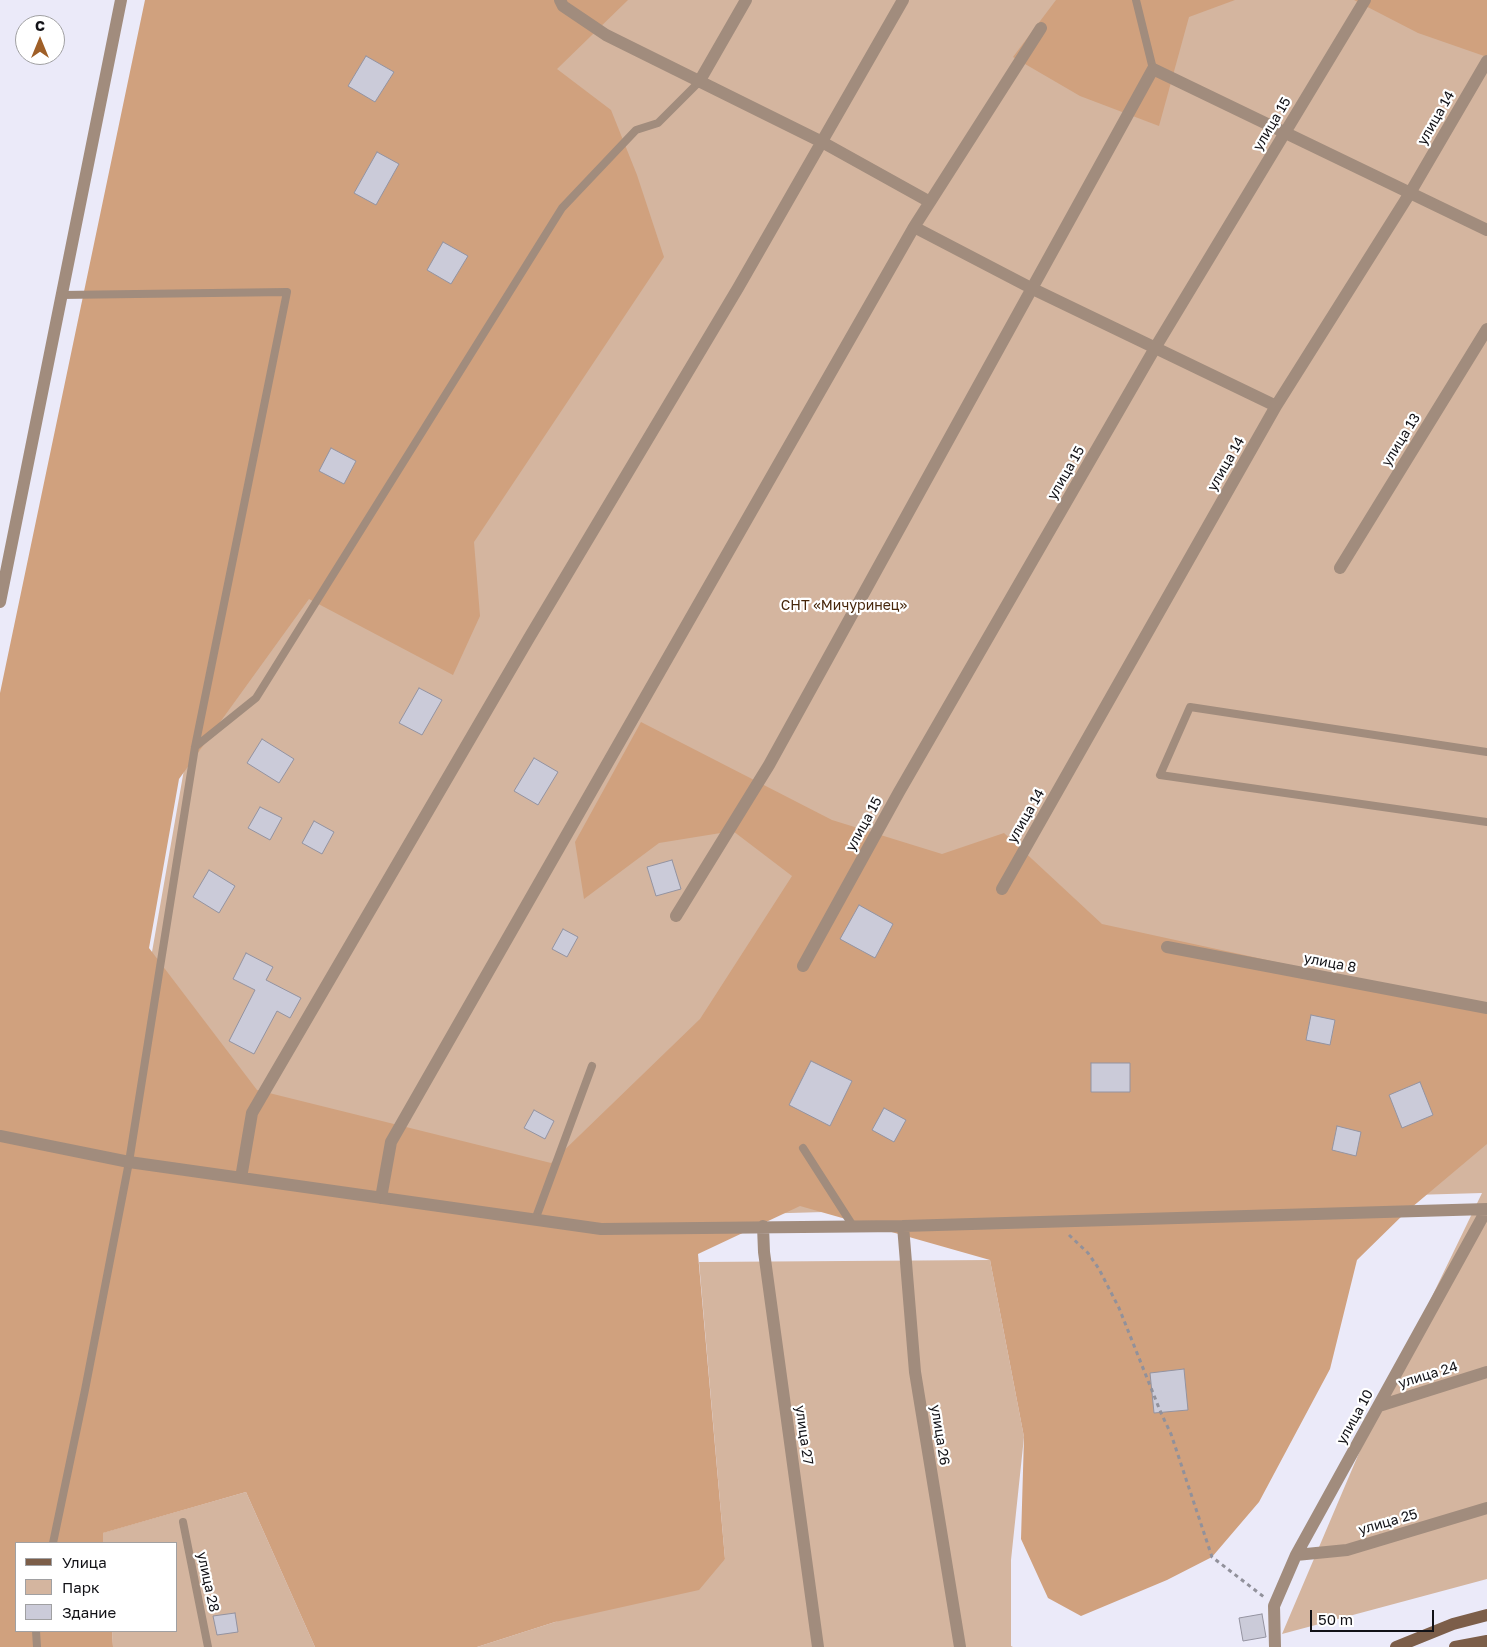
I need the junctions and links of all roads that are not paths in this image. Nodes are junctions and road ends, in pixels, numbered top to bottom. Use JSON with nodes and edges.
{"nodes":[{"id":1,"x":121,"y":0,"type":"edge"},
{"id":2,"x":560,"y":0,"type":"edge"},
{"id":3,"x":746,"y":0,"type":"edge"},
{"id":4,"x":903,"y":0,"type":"edge"},
{"id":5,"x":1136,"y":0,"type":"edge"},
{"id":6,"x":1365,"y":0,"type":"edge"},
{"id":7,"x":1041,"y":28,"type":"dead end"},
{"id":8,"x":1487,"y":61,"type":"edge"},
{"id":9,"x":1153,"y":69,"type":"junction"},
{"id":10,"x":700,"y":82,"type":"junction"},
{"id":11,"x":1284,"y":133,"type":"junction"},
{"id":12,"x":822,"y":142,"type":"junction"},
{"id":13,"x":1410,"y":194,"type":"junction"},
{"id":14,"x":930,"y":202,"type":"junction"},
{"id":15,"x":914,"y":227,"type":"junction"},
{"id":16,"x":1487,"y":230,"type":"edge"},
{"id":17,"x":1033,"y":289,"type":"junction"},
{"id":18,"x":61,"y":295,"type":"junction"},
{"id":19,"x":1487,"y":329,"type":"edge"},
{"id":20,"x":1155,"y":348,"type":"junction"},
{"id":21,"x":1276,"y":406,"type":"junction"},
{"id":22,"x":1340,"y":568,"type":"dead end"},
{"id":23,"x":0,"y":602,"type":"edge"},
{"id":24,"x":196,"y":747,"type":"junction"},
{"id":25,"x":1487,"y":752,"type":"edge"},
{"id":26,"x":1487,"y":822,"type":"edge"},
{"id":27,"x":1002,"y":889,"type":"dead end"},
{"id":28,"x":676,"y":916,"type":"dead end"},
{"id":29,"x":1167,"y":947,"type":"dead end"},
{"id":30,"x":803,"y":966,"type":"dead end"},
{"id":31,"x":1487,"y":1008,"type":"edge"},
{"id":32,"x":592,"y":1066,"type":"dead end"},
{"id":33,"x":0,"y":1136,"type":"edge"},
{"id":34,"x":803,"y":1148,"type":"dead end"},
{"id":35,"x":129,"y":1162,"type":"junction"},
{"id":36,"x":241,"y":1178,"type":"junction"},
{"id":37,"x":381,"y":1198,"type":"junction"},
{"id":38,"x":1487,"y":1209,"type":"edge"},
{"id":39,"x":535,"y":1220,"type":"junction"},
{"id":40,"x":763,"y":1226,"type":"junction"},
{"id":41,"x":853,"y":1226,"type":"junction"},
{"id":42,"x":903,"y":1226,"type":"junction"},
{"id":43,"x":1487,"y":1372,"type":"edge"},
{"id":44,"x":1379,"y":1406,"type":"junction"},
{"id":45,"x":1487,"y":1508,"type":"edge"},
{"id":46,"x":183,"y":1522,"type":"dead end"},
{"id":47,"x":53,"y":1542,"type":"edge"},
{"id":48,"x":1296,"y":1556,"type":"junction"},
{"id":49,"x":1487,"y":1614,"type":"edge"},
{"id":50,"x":36,"y":1632,"type":"edge"},
{"id":51,"x":1487,"y":1641,"type":"edge"},
{"id":52,"x":37,"y":1647,"type":"edge"},
{"id":53,"x":208,"y":1647,"type":"edge"},
{"id":54,"x":818,"y":1647,"type":"edge"},
{"id":55,"x":960,"y":1647,"type":"edge"},
{"id":56,"x":1275,"y":1647,"type":"edge"},
{"id":57,"x":1396,"y":1647,"type":"edge"},
{"id":58,"x":1455,"y":1647,"type":"edge"}],
"edges":[{"from":1,"to":18,"type":"street"},
{"from":2,"to":10,"type":"street"},
{"from":3,"to":10,"type":"street"},
{"from":4,"to":12,"type":"street"},
{"from":5,"to":9,"type":"lane"},
{"from":6,"to":11,"type":"street","name":"улица 15"},
{"from":7,"to":14,"type":"street"},
{"from":8,"to":13,"type":"street","name":"улица 14"},
{"from":9,"to":11,"type":"street"},
{"from":9,"to":17,"type":"street"},
{"from":10,"to":12,"type":"street"},
{"from":10,"to":24,"type":"lane"},
{"from":11,"to":13,"type":"street"},
{"from":11,"to":20,"type":"street","name":"улица 15"},
{"from":12,"to":14,"type":"street"},
{"from":12,"to":36,"type":"street"},
{"from":13,"to":16,"type":"street"},
{"from":13,"to":21,"type":"street","name":"улица 14"},
{"from":14,"to":15,"type":"street"},
{"from":15,"to":17,"type":"street"},
{"from":15,"to":37,"type":"street"},
{"from":17,"to":20,"type":"street"},
{"from":17,"to":28,"type":"street"},
{"from":18,"to":23,"type":"street"},
{"from":18,"to":24,"type":"lane"},
{"from":19,"to":22,"type":"street","name":"улица 13"},
{"from":20,"to":21,"type":"street"},
{"from":20,"to":30,"type":"street","name":"улица 15"},
{"from":21,"to":27,"type":"street","name":"улица 14"},
{"from":24,"to":35,"type":"lane"},
{"from":25,"to":26,"type":"lane"},
{"from":29,"to":31,"type":"street","name":"улица 8"},
{"from":32,"to":39,"type":"lane"},
{"from":33,"to":35,"type":"street"},
{"from":34,"to":41,"type":"lane"},
{"from":35,"to":36,"type":"street"},
{"from":35,"to":47,"type":"lane"},
{"from":36,"to":37,"type":"street"},
{"from":37,"to":39,"type":"street"},
{"from":38,"to":42,"type":"street"},
{"from":38,"to":44,"type":"street","name":"улица 10"},
{"from":39,"to":40,"type":"street"},
{"from":40,"to":41,"type":"street"},
{"from":40,"to":54,"type":"street","name":"улица 27"},
{"from":41,"to":42,"type":"street"},
{"from":42,"to":55,"type":"street","name":"улица 26"},
{"from":43,"to":44,"type":"street","name":"улица 24"},
{"from":44,"to":48,"type":"street","name":"улица 10"},
{"from":45,"to":48,"type":"street","name":"улица 25"},
{"from":46,"to":53,"type":"lane","name":"улица 28"},
{"from":48,"to":56,"type":"street","name":"улица 10"},
{"from":49,"to":57,"type":"main road"},
{"from":50,"to":52,"type":"lane"},
{"from":51,"to":58,"type":"main road"}]}
